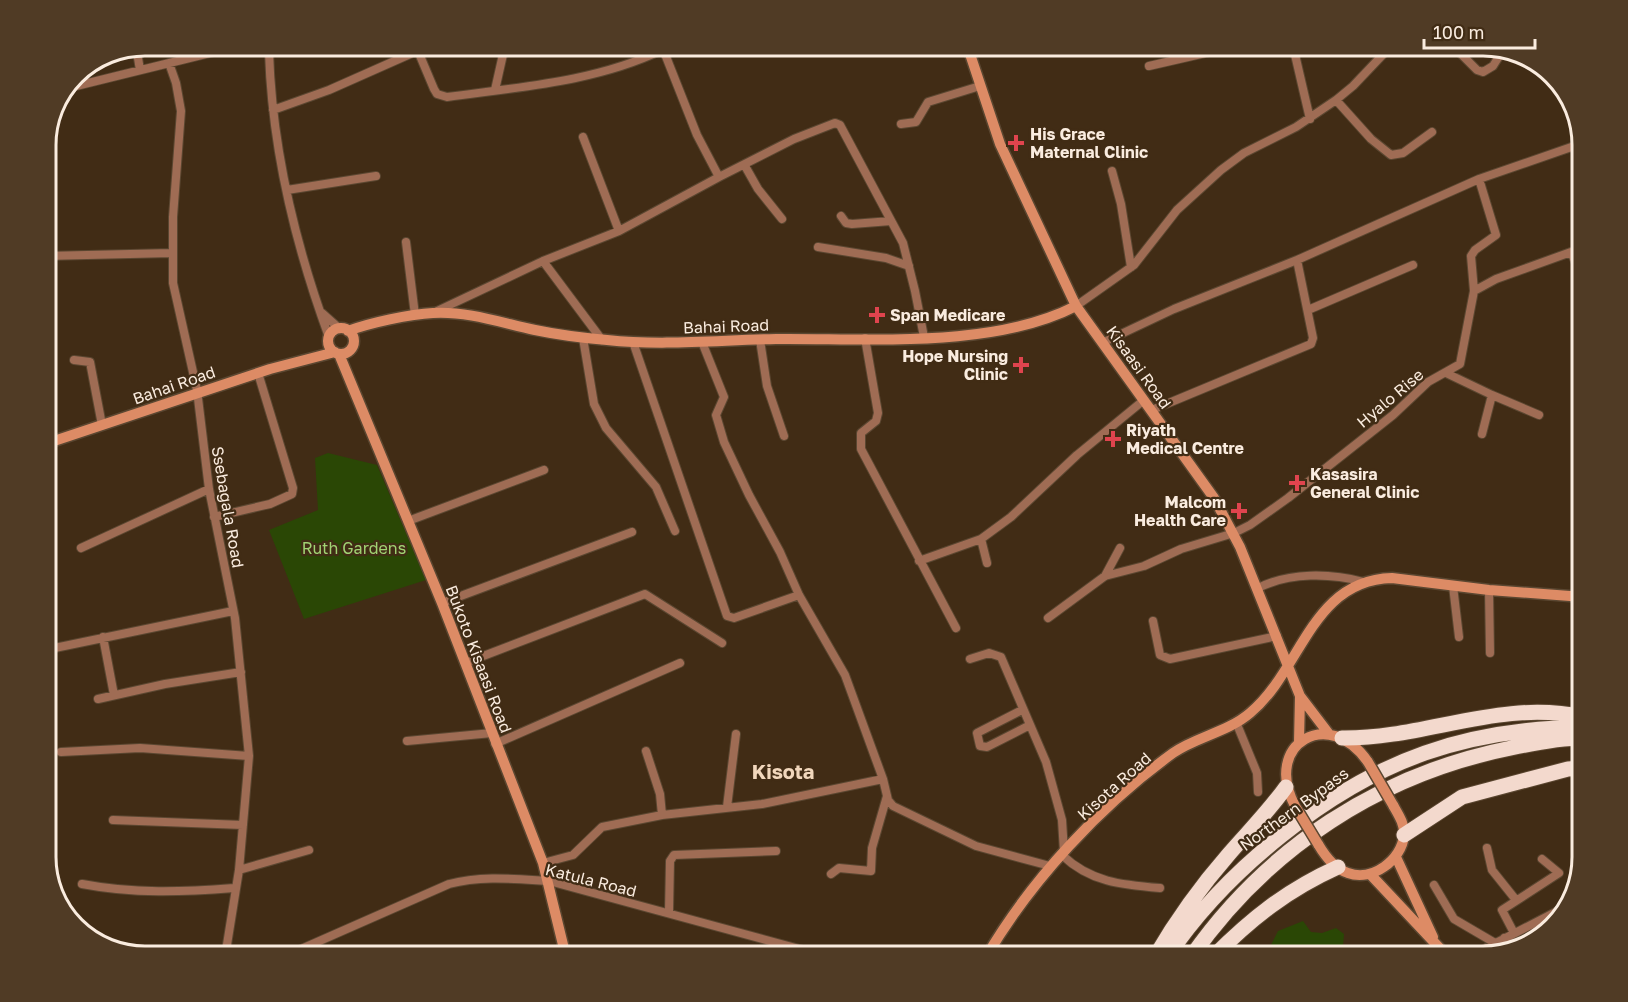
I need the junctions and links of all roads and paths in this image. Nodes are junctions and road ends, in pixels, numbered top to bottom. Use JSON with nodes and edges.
{"nodes":[{"id":1,"x":138,"y":56,"type":"edge"},
{"id":2,"x":198,"y":56,"type":"edge"},
{"id":3,"x":269,"y":56,"type":"edge"},
{"id":4,"x":407,"y":56,"type":"edge"},
{"id":5,"x":420,"y":56,"type":"edge"},
{"id":6,"x":503,"y":56,"type":"edge"},
{"id":7,"x":648,"y":56,"type":"edge"},
{"id":8,"x":664,"y":56,"type":"edge"},
{"id":9,"x":971,"y":56,"type":"edge"},
{"id":10,"x":1192,"y":56,"type":"edge"},
{"id":11,"x":1295,"y":56,"type":"edge"},
{"id":12,"x":1382,"y":56,"type":"edge"},
{"id":13,"x":1463,"y":56,"type":"edge"},
{"id":14,"x":1499,"y":57,"type":"edge"},
{"id":15,"x":169,"y":63,"type":"junction"},
{"id":16,"x":1149,"y":66,"type":"dead end"},
{"id":17,"x":140,"y":70,"type":"junction"},
{"id":18,"x":79,"y":85,"type":"edge"},
{"id":19,"x":980,"y":86,"type":"junction"},
{"id":20,"x":495,"y":90,"type":"junction"},
{"id":21,"x":1336,"y":100,"type":"junction"},
{"id":22,"x":273,"y":110,"type":"junction"},
{"id":23,"x":1310,"y":118,"type":"junction"},
{"id":24,"x":901,"y":124,"type":"dead end"},
{"id":25,"x":1432,"y":132,"type":"dead end"},
{"id":26,"x":583,"y":137,"type":"dead end"},
{"id":27,"x":1572,"y":147,"type":"edge"},
{"id":28,"x":745,"y":166,"type":"junction"},
{"id":29,"x":1112,"y":171,"type":"dead end"},
{"id":30,"x":376,"y":176,"type":"dead end"},
{"id":31,"x":719,"y":177,"type":"junction"},
{"id":32,"x":1479,"y":180,"type":"junction"},
{"id":33,"x":287,"y":189,"type":"junction"},
{"id":34,"x":841,"y":216,"type":"dead end"},
{"id":35,"x":782,"y":219,"type":"dead end"},
{"id":36,"x":891,"y":221,"type":"junction"},
{"id":37,"x":619,"y":231,"type":"junction"},
{"id":38,"x":406,"y":242,"type":"dead end"},
{"id":39,"x":818,"y":247,"type":"dead end"},
{"id":40,"x":172,"y":253,"type":"junction"},
{"id":41,"x":1572,"y":254,"type":"edge"},
{"id":42,"x":56,"y":256,"type":"edge"},
{"id":43,"x":1297,"y":260,"type":"junction"},
{"id":44,"x":543,"y":261,"type":"junction"},
{"id":45,"x":1413,"y":265,"type":"dead end"},
{"id":46,"x":909,"y":266,"type":"junction"},
{"id":47,"x":1131,"y":267,"type":"junction"},
{"id":48,"x":1474,"y":291,"type":"junction"},
{"id":49,"x":1076,"y":306,"type":"junction"},
{"id":50,"x":1308,"y":310,"type":"junction"},
{"id":51,"x":433,"y":312,"type":"junction"},
{"id":52,"x":322,"y":313,"type":"junction"},
{"id":53,"x":415,"y":315,"type":"junction"},
{"id":54,"x":377,"y":325,"type":"junction"},
{"id":55,"x":344,"y":330,"type":"junction"},
{"id":56,"x":924,"y":337,"type":"junction"},
{"id":57,"x":583,"y":338,"type":"junction"},
{"id":58,"x":865,"y":338,"type":"junction"},
{"id":59,"x":328,"y":339,"type":"junction"},
{"id":60,"x":603,"y":340,"type":"junction"},
{"id":61,"x":760,"y":340,"type":"junction"},
{"id":62,"x":633,"y":342,"type":"junction"},
{"id":63,"x":702,"y":342,"type":"junction"},
{"id":64,"x":1102,"y":342,"type":"junction"},
{"id":65,"x":352,"y":346,"type":"junction"},
{"id":66,"x":337,"y":353,"type":"junction"},
{"id":67,"x":312,"y":356,"type":"junction"},
{"id":68,"x":74,"y":360,"type":"dead end"},
{"id":69,"x":258,"y":373,"type":"junction"},
{"id":70,"x":1446,"y":373,"type":"junction"},
{"id":71,"x":350,"y":377,"type":"junction"},
{"id":72,"x":197,"y":393,"type":"junction"},
{"id":73,"x":1492,"y":395,"type":"junction"},
{"id":74,"x":1144,"y":400,"type":"junction"},
{"id":75,"x":1152,"y":410,"type":"junction"},
{"id":76,"x":1539,"y":415,"type":"dead end"},
{"id":77,"x":102,"y":425,"type":"junction"},
{"id":78,"x":1482,"y":434,"type":"dead end"},
{"id":79,"x":784,"y":436,"type":"dead end"},
{"id":80,"x":56,"y":440,"type":"edge"},
{"id":81,"x":544,"y":471,"type":"dead end"},
{"id":82,"x":209,"y":489,"type":"junction"},
{"id":83,"x":214,"y":517,"type":"junction"},
{"id":84,"x":408,"y":521,"type":"junction"},
{"id":85,"x":675,"y":531,"type":"dead end"},
{"id":86,"x":632,"y":532,"type":"dead end"},
{"id":87,"x":1234,"y":533,"type":"junction"},
{"id":88,"x":981,"y":538,"type":"junction"},
{"id":89,"x":81,"y":548,"type":"dead end"},
{"id":90,"x":1120,"y":548,"type":"dead end"},
{"id":91,"x":919,"y":561,"type":"junction"},
{"id":92,"x":987,"y":563,"type":"dead end"},
{"id":93,"x":1106,"y":576,"type":"junction"},
{"id":94,"x":1364,"y":582,"type":"junction"},
{"id":95,"x":1453,"y":586,"type":"junction"},
{"id":96,"x":1258,"y":588,"type":"junction"},
{"id":97,"x":1489,"y":590,"type":"junction"},
{"id":98,"x":799,"y":595,"type":"junction"},
{"id":99,"x":1572,"y":596,"type":"edge"},
{"id":100,"x":442,"y":603,"type":"junction"},
{"id":101,"x":233,"y":611,"type":"junction"},
{"id":102,"x":1048,"y":618,"type":"dead end"},
{"id":103,"x":1153,"y":621,"type":"dead end"},
{"id":104,"x":956,"y":628,"type":"dead end"},
{"id":105,"x":1277,"y":636,"type":"junction"},
{"id":106,"x":103,"y":637,"type":"junction"},
{"id":107,"x":1459,"y":637,"type":"dead end"},
{"id":108,"x":722,"y":643,"type":"dead end"},
{"id":109,"x":56,"y":648,"type":"edge"},
{"id":110,"x":1490,"y":653,"type":"dead end"},
{"id":111,"x":970,"y":659,"type":"dead end"},
{"id":112,"x":465,"y":663,"type":"junction"},
{"id":113,"x":680,"y":663,"type":"dead end"},
{"id":114,"x":1289,"y":667,"type":"junction"},
{"id":115,"x":241,"y":672,"type":"junction"},
{"id":116,"x":114,"y":695,"type":"junction"},
{"id":117,"x":1300,"y":696,"type":"junction"},
{"id":118,"x":98,"y":699,"type":"dead end"},
{"id":119,"x":1022,"y":710,"type":"junction"},
{"id":120,"x":1572,"y":715,"type":"edge"},
{"id":121,"x":1236,"y":722,"type":"junction"},
{"id":122,"x":1030,"y":725,"type":"junction"},
{"id":123,"x":1572,"y":728,"type":"edge"},
{"id":124,"x":736,"y":734,"type":"dead end"},
{"id":125,"x":1336,"y":736,"type":"junction"},
{"id":126,"x":494,"y":738,"type":"junction"},
{"id":127,"x":1572,"y":740,"type":"edge"},
{"id":128,"x":407,"y":741,"type":"dead end"},
{"id":129,"x":1299,"y":742,"type":"junction"},
{"id":130,"x":646,"y":751,"type":"dead end"},
{"id":131,"x":61,"y":752,"type":"dead end"},
{"id":132,"x":249,"y":756,"type":"junction"},
{"id":133,"x":1572,"y":769,"type":"edge"},
{"id":134,"x":883,"y":779,"type":"junction"},
{"id":135,"x":1286,"y":787,"type":"junction"},
{"id":136,"x":1258,"y":792,"type":"dead end"},
{"id":137,"x":887,"y":796,"type":"junction"},
{"id":138,"x":727,"y":807,"type":"junction"},
{"id":139,"x":662,"y":816,"type":"junction"},
{"id":140,"x":113,"y":820,"type":"dead end"},
{"id":141,"x":243,"y":825,"type":"junction"},
{"id":142,"x":1404,"y":835,"type":"junction"},
{"id":143,"x":1487,"y":848,"type":"dead end"},
{"id":144,"x":309,"y":850,"type":"dead end"},
{"id":145,"x":776,"y":851,"type":"dead end"},
{"id":146,"x":1063,"y":854,"type":"junction"},
{"id":147,"x":1396,"y":857,"type":"junction"},
{"id":148,"x":1542,"y":859,"type":"dead end"},
{"id":149,"x":543,"y":863,"type":"junction"},
{"id":150,"x":1050,"y":866,"type":"junction"},
{"id":151,"x":1338,"y":867,"type":"junction"},
{"id":152,"x":239,"y":870,"type":"junction"},
{"id":153,"x":831,"y":874,"type":"dead end"},
{"id":154,"x":1370,"y":874,"type":"junction"},
{"id":155,"x":549,"y":881,"type":"junction"},
{"id":156,"x":82,"y":884,"type":"dead end"},
{"id":157,"x":1434,"y":885,"type":"dead end"},
{"id":158,"x":234,"y":888,"type":"junction"},
{"id":159,"x":1160,"y":888,"type":"dead end"},
{"id":160,"x":1516,"y":900,"type":"junction"},
{"id":161,"x":669,"y":912,"type":"junction"},
{"id":162,"x":1553,"y":913,"type":"edge"},
{"id":163,"x":1514,"y":933,"type":"junction"},
{"id":164,"x":1504,"y":938,"type":"junction"},
{"id":165,"x":1495,"y":943,"type":"junction"},
{"id":166,"x":1508,"y":943,"type":"edge"},
{"id":167,"x":226,"y":946,"type":"edge"},
{"id":168,"x":308,"y":946,"type":"edge"},
{"id":169,"x":564,"y":946,"type":"edge"},
{"id":170,"x":790,"y":946,"type":"edge"},
{"id":171,"x":993,"y":946,"type":"edge"},
{"id":172,"x":1162,"y":946,"type":"edge"},
{"id":173,"x":1175,"y":946,"type":"edge"},
{"id":174,"x":1199,"y":946,"type":"edge"},
{"id":175,"x":1224,"y":946,"type":"edge"},
{"id":176,"x":1437,"y":946,"type":"joint"},
{"id":177,"x":1489,"y":946,"type":"edge"}],
"edges":[{"from":1,"to":17,"type":"street"},
{"from":2,"to":15,"type":"street"},
{"from":3,"to":22,"type":"street"},
{"from":4,"to":22,"type":"street"},
{"from":5,"to":20,"type":"street"},
{"from":6,"to":20,"type":"street"},
{"from":7,"to":20,"type":"street"},
{"from":8,"to":31,"type":"street"},
{"from":9,"to":19,"type":"main road","name":"Kisaasi Road"},
{"from":10,"to":16,"type":"street"},
{"from":11,"to":23,"type":"street"},
{"from":12,"to":21,"type":"street"},
{"from":13,"to":14,"type":"street"},
{"from":15,"to":17,"type":"street"},
{"from":15,"to":40,"type":"street","name":"Ssebagala Road"},
{"from":17,"to":18,"type":"street"},
{"from":19,"to":24,"type":"street"},
{"from":19,"to":49,"type":"main road","name":"Kisaasi Road"},
{"from":21,"to":23,"type":"street"},
{"from":21,"to":25,"type":"street"},
{"from":22,"to":33,"type":"street"},
{"from":23,"to":47,"type":"street"},
{"from":26,"to":37,"type":"street"},
{"from":27,"to":32,"type":"street"},
{"from":28,"to":31,"type":"street"},
{"from":28,"to":35,"type":"street"},
{"from":28,"to":36,"type":"street"},
{"from":29,"to":47,"type":"street"},
{"from":30,"to":33,"type":"street"},
{"from":31,"to":37,"type":"street"},
{"from":32,"to":43,"type":"street"},
{"from":32,"to":48,"type":"street","name":"Hyalo Rise"},
{"from":33,"to":52,"type":"street"},
{"from":34,"to":36,"type":"street"},
{"from":36,"to":46,"type":"street"},
{"from":37,"to":44,"type":"street"},
{"from":38,"to":53,"type":"street"},
{"from":39,"to":46,"type":"street"},
{"from":40,"to":42,"type":"street"},
{"from":40,"to":72,"type":"street","name":"Ssebagala Road"},
{"from":41,"to":48,"type":"street"},
{"from":43,"to":50,"type":"street"},
{"from":43,"to":64,"type":"street"},
{"from":44,"to":51,"type":"street"},
{"from":44,"to":60,"type":"street"},
{"from":45,"to":50,"type":"street"},
{"from":46,"to":56,"type":"street"},
{"from":47,"to":49,"type":"street"},
{"from":48,"to":70,"type":"street","name":"Hyalo Rise"},
{"from":49,"to":56,"type":"main road","name":"Bahai Road"},
{"from":49,"to":64,"type":"main road","name":"Kisaasi Road"},
{"from":50,"to":75,"type":"street"},
{"from":51,"to":53,"type":"main road","name":"Bahai Road"},
{"from":51,"to":57,"type":"main road","name":"Bahai Road"},
{"from":52,"to":55,"type":"street"},
{"from":52,"to":59,"type":"street"},
{"from":53,"to":54,"type":"main road","name":"Bahai Road"},
{"from":54,"to":55,"type":"main road","name":"Bahai Road"},
{"from":54,"to":65,"type":"main road","name":"Bahai Road"},
{"from":55,"to":59,"type":"main road","name":"Bahai Road"},
{"from":55,"to":65,"type":"main road"},
{"from":56,"to":58,"type":"main road","name":"Bahai Road"},
{"from":57,"to":60,"type":"main road","name":"Bahai Road"},
{"from":57,"to":85,"type":"street"},
{"from":58,"to":61,"type":"main road","name":"Bahai Road"},
{"from":58,"to":91,"type":"street"},
{"from":59,"to":66,"type":"main road","name":"Bukoto Kisaasi Road"},
{"from":59,"to":67,"type":"main road","name":"Bahai Road"},
{"from":60,"to":62,"type":"main road","name":"Bahai Road"},
{"from":61,"to":63,"type":"main road","name":"Bahai Road"},
{"from":61,"to":79,"type":"street"},
{"from":62,"to":63,"type":"main road","name":"Bahai Road"},
{"from":62,"to":98,"type":"street"},
{"from":63,"to":98,"type":"street"},
{"from":64,"to":74,"type":"main road","name":"Kisaasi Road"},
{"from":65,"to":66,"type":"main road","name":"Bahai Road"},
{"from":65,"to":71,"type":"main road","name":"Bukoto Kisaasi Road"},
{"from":66,"to":67,"type":"main road","name":"Bahai Road"},
{"from":66,"to":71,"type":"main road","name":"Bukoto Kisaasi Road"},
{"from":67,"to":69,"type":"main road","name":"Bahai Road"},
{"from":68,"to":77,"type":"street"},
{"from":69,"to":72,"type":"main road","name":"Bahai Road"},
{"from":69,"to":83,"type":"street"},
{"from":70,"to":73,"type":"street"},
{"from":70,"to":87,"type":"street","name":"Hyalo Rise"},
{"from":71,"to":84,"type":"main road","name":"Bukoto Kisaasi Road"},
{"from":72,"to":77,"type":"main road","name":"Bahai Road"},
{"from":72,"to":82,"type":"street","name":"Ssebagala Road"},
{"from":73,"to":76,"type":"street"},
{"from":73,"to":78,"type":"street"},
{"from":74,"to":75,"type":"main road","name":"Kisaasi Road"},
{"from":74,"to":88,"type":"street"},
{"from":75,"to":87,"type":"main road","name":"Kisaasi Road"},
{"from":77,"to":80,"type":"main road","name":"Bahai Road"},
{"from":81,"to":84,"type":"street"},
{"from":82,"to":83,"type":"street","name":"Ssebagala Road"},
{"from":82,"to":89,"type":"street"},
{"from":83,"to":101,"type":"street","name":"Ssebagala Road"},
{"from":84,"to":100,"type":"main road","name":"Bukoto Kisaasi Road"},
{"from":86,"to":100,"type":"street"},
{"from":87,"to":93,"type":"street","name":"Hyalo Rise"},
{"from":87,"to":96,"type":"main road","name":"Kisaasi Road"},
{"from":88,"to":91,"type":"street"},
{"from":88,"to":92,"type":"street"},
{"from":90,"to":93,"type":"street"},
{"from":91,"to":104,"type":"street"},
{"from":93,"to":102,"type":"street"},
{"from":94,"to":95,"type":"main road"},
{"from":94,"to":96,"type":"street"},
{"from":94,"to":114,"type":"main road","name":"Kisota Road"},
{"from":95,"to":97,"type":"main road"},
{"from":95,"to":107,"type":"street"},
{"from":96,"to":105,"type":"main road","name":"Kisaasi Road"},
{"from":97,"to":99,"type":"main road"},
{"from":97,"to":110,"type":"street"},
{"from":98,"to":134,"type":"street"},
{"from":100,"to":112,"type":"main road","name":"Bukoto Kisaasi Road"},
{"from":101,"to":106,"type":"street"},
{"from":101,"to":115,"type":"street","name":"Ssebagala Road"},
{"from":103,"to":105,"type":"street"},
{"from":105,"to":114,"type":"main road","name":"Kisaasi Road"},
{"from":106,"to":109,"type":"street"},
{"from":106,"to":116,"type":"street"},
{"from":108,"to":112,"type":"street"},
{"from":111,"to":119,"type":"street"},
{"from":112,"to":126,"type":"main road","name":"Bukoto Kisaasi Road"},
{"from":113,"to":126,"type":"street"},
{"from":114,"to":117,"type":"main road","name":"Kisaasi Road"},
{"from":114,"to":121,"type":"main road","name":"Kisota Road"},
{"from":115,"to":116,"type":"street"},
{"from":115,"to":132,"type":"street","name":"Ssebagala Road"},
{"from":116,"to":118,"type":"street"},
{"from":117,"to":125,"type":"main road"},
{"from":117,"to":129,"type":"main road"},
{"from":119,"to":122,"type":"street"},
{"from":119,"to":122,"type":"street"},
{"from":120,"to":125,"type":"highway"},
{"from":121,"to":136,"type":"street"},
{"from":121,"to":146,"type":"main road","name":"Kisota Road"},
{"from":122,"to":146,"type":"street"},
{"from":123,"to":173,"type":"highway","name":"Northern Bypass"},
{"from":124,"to":138,"type":"street"},
{"from":125,"to":129,"type":"main road"},
{"from":125,"to":142,"type":"main road","bridge":true},
{"from":126,"to":128,"type":"street"},
{"from":126,"to":149,"type":"main road","name":"Bukoto Kisaasi Road"},
{"from":127,"to":174,"type":"highway","name":"Northern Bypass"},
{"from":129,"to":135,"type":"main road"},
{"from":130,"to":139,"type":"street"},
{"from":131,"to":132,"type":"street"},
{"from":132,"to":141,"type":"street","name":"Ssebagala Road"},
{"from":133,"to":142,"type":"highway"},
{"from":134,"to":137,"type":"street"},
{"from":134,"to":138,"type":"street"},
{"from":135,"to":151,"type":"main road","bridge":true},
{"from":135,"to":172,"type":"highway"},
{"from":137,"to":150,"type":"street"},
{"from":137,"to":153,"type":"street"},
{"from":138,"to":139,"type":"street"},
{"from":139,"to":149,"type":"street"},
{"from":140,"to":141,"type":"street"},
{"from":141,"to":152,"type":"street","name":"Ssebagala Road"},
{"from":142,"to":147,"type":"main road"},
{"from":143,"to":160,"type":"street"},
{"from":144,"to":152,"type":"street"},
{"from":145,"to":161,"type":"street"},
{"from":146,"to":150,"type":"main road","name":"Kisota Road"},
{"from":146,"to":159,"type":"street"},
{"from":147,"to":154,"type":"main road"},
{"from":147,"to":176,"type":"main road"},
{"from":148,"to":160,"type":"street"},
{"from":149,"to":155,"type":"main road","name":"Bukoto Kisaasi Road"},
{"from":150,"to":171,"type":"main road","name":"Kisota Road"},
{"from":151,"to":154,"type":"main road"},
{"from":151,"to":175,"type":"highway"},
{"from":152,"to":158,"type":"street","name":"Ssebagala Road"},
{"from":154,"to":176,"type":"main road"},
{"from":155,"to":161,"type":"street","name":"Katula Road"},
{"from":155,"to":168,"type":"street","name":"Katula Road"},
{"from":155,"to":169,"type":"main road","name":"Bukoto Kisaasi Road"},
{"from":156,"to":158,"type":"street"},
{"from":157,"to":165,"type":"street"},
{"from":158,"to":167,"type":"street","name":"Ssebagala Road"},
{"from":160,"to":163,"type":"street"},
{"from":161,"to":170,"type":"street","name":"Katula Road"},
{"from":162,"to":163,"type":"street"},
{"from":163,"to":164,"type":"street"},
{"from":164,"to":165,"type":"street"},
{"from":164,"to":166,"type":"street"},
{"from":165,"to":177,"type":"street"}]}
